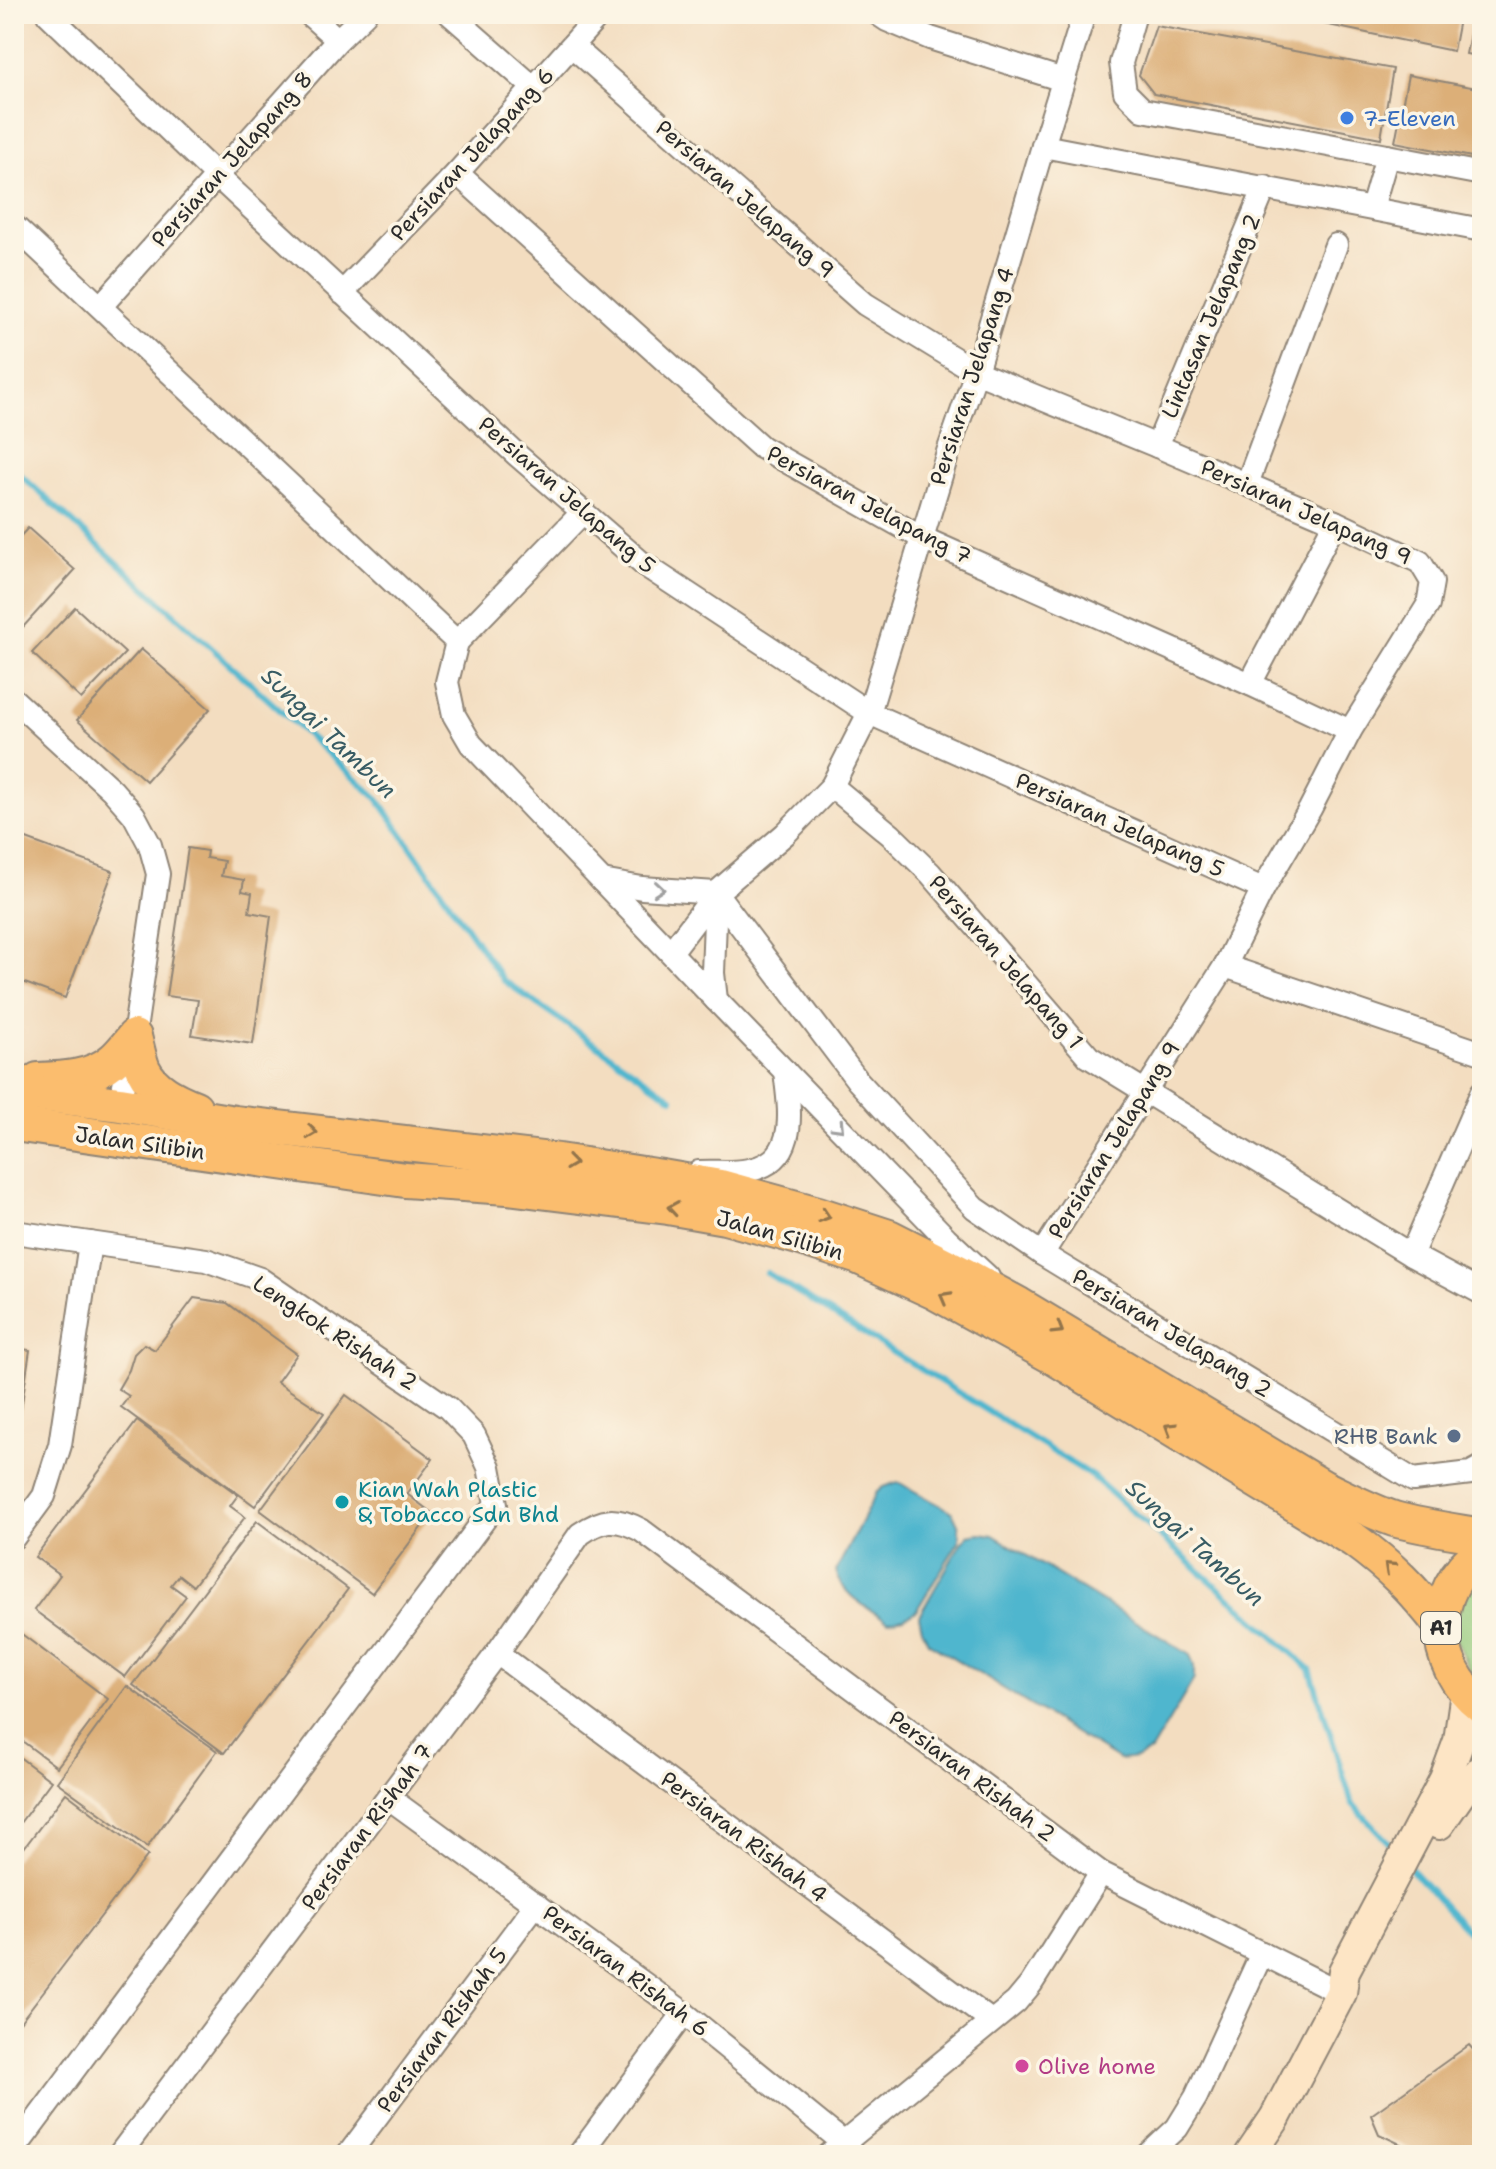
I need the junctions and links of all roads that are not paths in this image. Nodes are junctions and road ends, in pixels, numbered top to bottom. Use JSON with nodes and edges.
{"nodes":[{"id":1,"x":48,"y":14,"type":"edge"},
{"id":2,"x":309,"y":14,"type":"edge"},
{"id":3,"x":365,"y":14,"type":"edge"},
{"id":4,"x":450,"y":14,"type":"edge"},
{"id":5,"x":600,"y":14,"type":"edge"},
{"id":6,"x":878,"y":14,"type":"edge"},
{"id":7,"x":1084,"y":14,"type":"edge"},
{"id":8,"x":1135,"y":14,"type":"edge"},
{"id":9,"x":338,"y":40,"type":"junction"},
{"id":10,"x":572,"y":46,"type":"junction"},
{"id":11,"x":1063,"y":80,"type":"junction"},
{"id":12,"x":533,"y":87,"type":"junction"},
{"id":13,"x":1043,"y":146,"type":"junction"},
{"id":14,"x":1387,"y":156,"type":"junction"},
{"id":15,"x":457,"y":173,"type":"junction"},
{"id":16,"x":1482,"y":174,"type":"edge"},
{"id":17,"x":217,"y":176,"type":"junction"},
{"id":18,"x":1265,"y":187,"type":"junction"},
{"id":19,"x":1372,"y":208,"type":"junction"},
{"id":20,"x":14,"y":226,"type":"edge"},
{"id":21,"x":1482,"y":230,"type":"edge"},
{"id":22,"x":1336,"y":245,"type":"dead end"},
{"id":23,"x":342,"y":293,"type":"junction"},
{"id":24,"x":101,"y":306,"type":"junction"},
{"id":25,"x":976,"y":372,"type":"junction"},
{"id":26,"x":1157,"y":446,"type":"junction"},
{"id":27,"x":1247,"y":484,"type":"junction"},
{"id":28,"x":583,"y":512,"type":"junction"},
{"id":29,"x":1335,"y":522,"type":"junction"},
{"id":30,"x":922,"y":538,"type":"junction"},
{"id":31,"x":457,"y":642,"type":"junction"},
{"id":32,"x":1250,"y":684,"type":"junction"},
{"id":33,"x":14,"y":700,"type":"edge"},
{"id":34,"x":869,"y":713,"type":"junction"},
{"id":35,"x":1350,"y":731,"type":"junction"},
{"id":36,"x":832,"y":786,"type":"junction"},
{"id":37,"x":602,"y":881,"type":"junction"},
{"id":38,"x":1263,"y":889,"type":"junction"},
{"id":39,"x":716,"y":893,"type":"junction"},
{"id":40,"x":671,"y":952,"type":"junction"},
{"id":41,"x":1225,"y":966,"type":"junction"},
{"id":42,"x":716,"y":1000,"type":"junction"},
{"id":43,"x":134,"y":1037,"type":"junction"},
{"id":44,"x":1482,"y":1053,"type":"edge"},
{"id":45,"x":785,"y":1071,"type":"junction"},
{"id":46,"x":14,"y":1081,"type":"edge"},
{"id":47,"x":14,"y":1091,"type":"edge"},
{"id":48,"x":1144,"y":1091,"type":"junction"},
{"id":49,"x":1482,"y":1092,"type":"edge"},
{"id":50,"x":120,"y":1104,"type":"junction"},
{"id":51,"x":14,"y":1113,"type":"edge"},
{"id":52,"x":235,"y":1123,"type":"junction"},
{"id":53,"x":14,"y":1124,"type":"edge"},
{"id":54,"x":326,"y":1170,"type":"junction"},
{"id":55,"x":662,"y":1177,"type":"junction"},
{"id":56,"x":14,"y":1232,"type":"edge"},
{"id":57,"x":90,"y":1243,"type":"junction"},
{"id":58,"x":1042,"y":1254,"type":"junction"},
{"id":59,"x":1411,"y":1255,"type":"junction"},
{"id":60,"x":1482,"y":1293,"type":"edge"},
{"id":61,"x":1019,"y":1305,"type":"junction"},
{"id":62,"x":1482,"y":1467,"type":"edge"},
{"id":63,"x":625,"y":1522,"type":"joint"},
{"id":64,"x":1482,"y":1536,"type":"edge"},
{"id":65,"x":14,"y":1537,"type":"edge"},
{"id":66,"x":1482,"y":1551,"type":"edge"},
{"id":67,"x":1441,"y":1625,"type":"junction"},
{"id":68,"x":497,"y":1653,"type":"junction"},
{"id":69,"x":1474,"y":1699,"type":"edge"},
{"id":70,"x":1482,"y":1769,"type":"edge"},
{"id":71,"x":389,"y":1798,"type":"junction"},
{"id":72,"x":1439,"y":1808,"type":"junction"},
{"id":73,"x":1101,"y":1873,"type":"junction"},
{"id":74,"x":536,"y":1904,"type":"junction"},
{"id":75,"x":1262,"y":1953,"type":"junction"},
{"id":76,"x":1341,"y":1993,"type":"junction"},
{"id":77,"x":684,"y":2013,"type":"junction"},
{"id":78,"x":991,"y":2021,"type":"junction"},
{"id":79,"x":14,"y":2150,"type":"edge"},
{"id":80,"x":842,"y":2151,"type":"edge"},
{"id":81,"x":119,"y":2155,"type":"edge"},
{"id":82,"x":348,"y":2155,"type":"edge"},
{"id":83,"x":579,"y":2155,"type":"edge"},
{"id":84,"x":1148,"y":2155,"type":"edge"},
{"id":85,"x":1250,"y":2155,"type":"edge"}],
"edges":[{"from":1,"to":17,"type":"street","name":"Persiaran Jelapang 5"},
{"from":2,"to":9,"type":"street"},
{"from":3,"to":9,"type":"street","name":"Persiaran Jelapang 8"},
{"from":4,"to":12,"type":"street"},
{"from":5,"to":10,"type":"street","name":"Persiaran Jelapang 6"},
{"from":6,"to":11,"type":"street"},
{"from":7,"to":11,"type":"street","name":"Persiaran Jelapang 4"},
{"from":8,"to":14,"type":"street"},
{"from":9,"to":17,"type":"street","name":"Persiaran Jelapang 8"},
{"from":10,"to":12,"type":"street","name":"Persiaran Jelapang 6"},
{"from":10,"to":25,"type":"street","name":"Persiaran Jelapang 9"},
{"from":11,"to":13,"type":"street","name":"Persiaran Jelapang 4"},
{"from":12,"to":15,"type":"street","name":"Persiaran Jelapang 6"},
{"from":13,"to":18,"type":"street"},
{"from":13,"to":25,"type":"street","name":"Persiaran Jelapang 4"},
{"from":14,"to":16,"type":"street"},
{"from":14,"to":19,"type":"street"},
{"from":15,"to":23,"type":"street","name":"Persiaran Jelapang 6"},
{"from":15,"to":30,"type":"street","name":"Persiaran Jelapang 7"},
{"from":17,"to":23,"type":"street","name":"Persiaran Jelapang 5"},
{"from":17,"to":24,"type":"street","name":"Persiaran Jelapang 8"},
{"from":18,"to":19,"type":"street"},
{"from":18,"to":26,"type":"street","name":"Lintasan Jelapang 2"},
{"from":19,"to":21,"type":"street"},
{"from":20,"to":24,"type":"street"},
{"from":22,"to":27,"type":"street"},
{"from":23,"to":28,"type":"street","name":"Persiaran Jelapang 5"},
{"from":24,"to":31,"type":"street"},
{"from":25,"to":26,"type":"street","name":"Persiaran Jelapang 9"},
{"from":25,"to":30,"type":"street","name":"Persiaran Jelapang 4"},
{"from":26,"to":27,"type":"street","name":"Persiaran Jelapang 9"},
{"from":27,"to":29,"type":"street","name":"Persiaran Jelapang 9"},
{"from":28,"to":31,"type":"street"},
{"from":28,"to":34,"type":"street","name":"Persiaran Jelapang 5"},
{"from":29,"to":32,"type":"street"},
{"from":29,"to":35,"type":"street","name":"Persiaran Jelapang 9"},
{"from":30,"to":32,"type":"street","name":"Persiaran Jelapang 7"},
{"from":30,"to":34,"type":"street","name":"Persiaran Jelapang 4"},
{"from":31,"to":37,"type":"street","name":"Jalan Silibin"},
{"from":32,"to":35,"type":"street","name":"Persiaran Jelapang 7"},
{"from":33,"to":43,"type":"street"},
{"from":34,"to":36,"type":"street","name":"Persiaran Jelapang 4"},
{"from":34,"to":38,"type":"street","name":"Persiaran Jelapang 5"},
{"from":35,"to":38,"type":"street","name":"Persiaran Jelapang 9"},
{"from":36,"to":39,"type":"street","name":"Persiaran Jelapang 4"},
{"from":36,"to":48,"type":"street","name":"Persiaran Jelapang 1"},
{"from":37,"to":39,"type":"street","one_way":true},
{"from":37,"to":40,"type":"street","name":"Jalan Silibin"},
{"from":38,"to":41,"type":"street","name":"Persiaran Jelapang 9"},
{"from":39,"to":40,"type":"street","name":"Persiaran Jelapang 4"},
{"from":39,"to":42,"type":"street"},
{"from":39,"to":58,"type":"street","name":"Persiaran Jelapang 2"},
{"from":40,"to":42,"type":"street","name":"Jalan Silibin"},
{"from":41,"to":44,"type":"street"},
{"from":41,"to":48,"type":"street","name":"Persiaran Jelapang 9"},
{"from":42,"to":45,"type":"street","name":"Jalan Silibin"},
{"from":43,"to":46,"type":"main road"},
{"from":43,"to":50,"type":"street"},
{"from":43,"to":52,"type":"main road"},
{"from":45,"to":55,"type":"street"},
{"from":45,"to":61,"type":"street","name":"Jalan Silibin","one_way":true},
{"from":47,"to":50,"type":"main road","name":"Jalan Silibin"},
{"from":48,"to":58,"type":"street","name":"Persiaran Jelapang 9"},
{"from":48,"to":59,"type":"street","name":"Persiaran Jelapang 1"},
{"from":49,"to":59,"type":"street"},
{"from":50,"to":51,"type":"main road"},
{"from":50,"to":52,"type":"main road","name":"Jalan Silibin"},
{"from":50,"to":54,"type":"main road"},
{"from":52,"to":55,"type":"main road","name":"Jalan Silibin","one_way":true},
{"from":53,"to":54,"type":"main road","name":"Jalan Silibin"},
{"from":67,"to":54,"type":"main road","name":"Jalan Silibin","one_way":true},
{"from":55,"to":61,"type":"main road","name":"Jalan Silibin","one_way":true},
{"from":56,"to":57,"type":"street","name":"Lengkok Rishah 2"},
{"from":57,"to":65,"type":"street"},
{"from":57,"to":79,"type":"street","name":"Lengkok Rishah 2"},
{"from":58,"to":62,"type":"street","name":"Persiaran Jelapang 2"},
{"from":59,"to":60,"type":"street","name":"Persiaran Jelapang 1"},
{"from":61,"to":64,"type":"main road","name":"Jalan Silibin","one_way":true},
{"from":63,"to":68,"type":"street","name":"Persiaran Rishah 7"},
{"from":63,"to":73,"type":"street","name":"Persiaran Rishah 2"},
{"from":66,"to":67,"type":"main road","number":"A1"},
{"from":67,"to":69,"type":"main road","number":"A1"},
{"from":68,"to":71,"type":"street","name":"Persiaran Rishah 7"},
{"from":68,"to":78,"type":"street","name":"Persiaran Rishah 4"},
{"from":69,"to":72,"type":"main road"},
{"from":70,"to":72,"type":"main road"},
{"from":71,"to":74,"type":"street","name":"Persiaran Rishah 6"},
{"from":71,"to":81,"type":"street","name":"Persiaran Rishah 7"},
{"from":72,"to":76,"type":"main road"},
{"from":73,"to":75,"type":"street","name":"Persiaran Rishah 2"},
{"from":73,"to":78,"type":"street"},
{"from":74,"to":77,"type":"street","name":"Persiaran Rishah 6"},
{"from":74,"to":82,"type":"street","name":"Persiaran Rishah 5"},
{"from":75,"to":76,"type":"street","name":"Persiaran Rishah 2"},
{"from":75,"to":84,"type":"street"},
{"from":76,"to":85,"type":"main road"},
{"from":77,"to":80,"type":"street","name":"Persiaran Rishah 6"},
{"from":77,"to":83,"type":"street"},
{"from":78,"to":80,"type":"street"}]}
